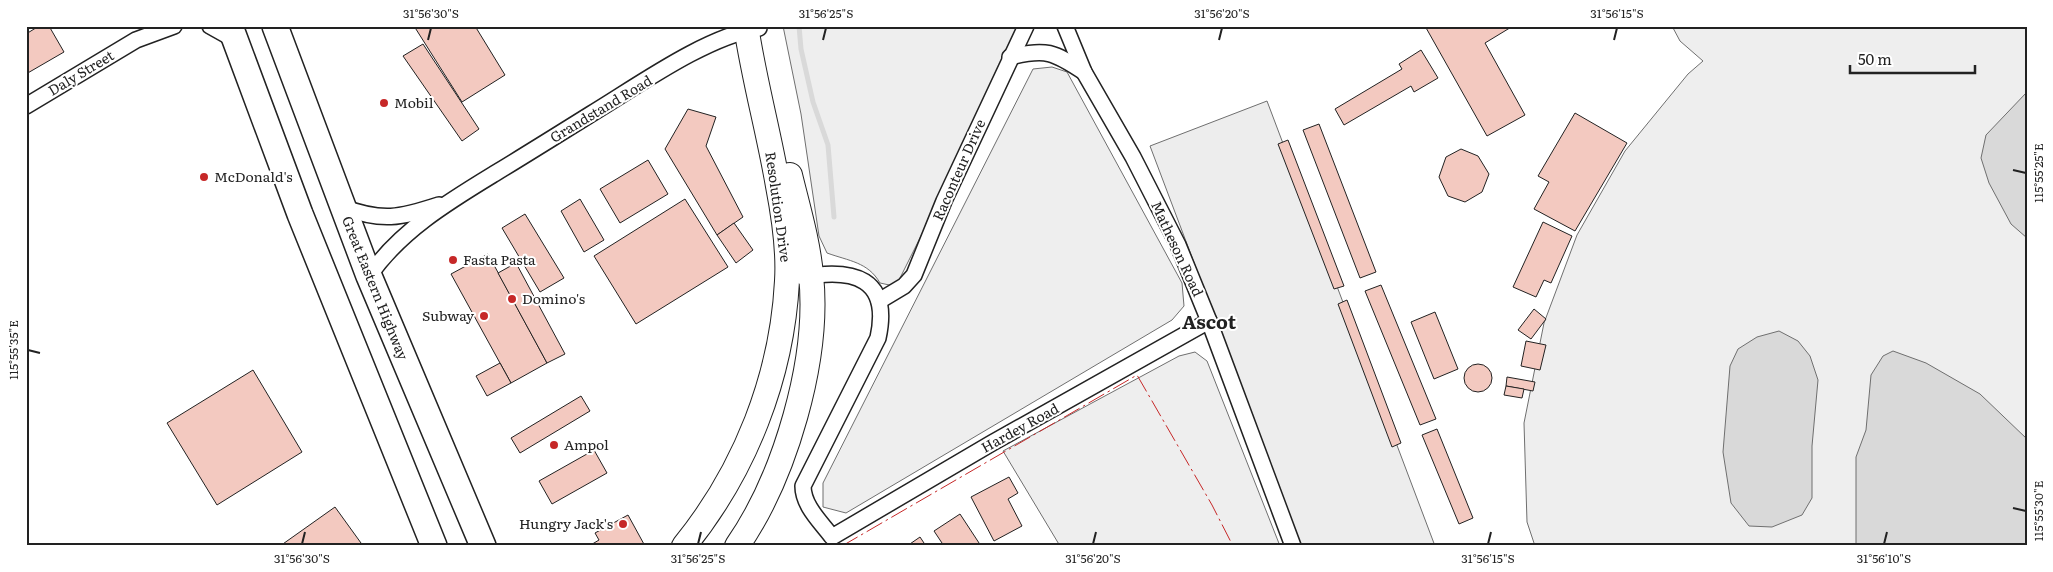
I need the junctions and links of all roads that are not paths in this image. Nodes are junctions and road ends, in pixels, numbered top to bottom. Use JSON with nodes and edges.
{"nodes":[{"id":1,"x":148,"y":26,"type":"edge"},
{"id":2,"x":174,"y":26,"type":"edge"},
{"id":3,"x":210,"y":26,"type":"edge"},
{"id":4,"x":275,"y":26,"type":"edge"},
{"id":5,"x":1026,"y":26,"type":"edge"},
{"id":6,"x":1065,"y":26,"type":"edge"},
{"id":7,"x":753,"y":28,"type":"edge"},
{"id":8,"x":232,"y":33,"type":"edge"},
{"id":9,"x":136,"y":40,"type":"junction"},
{"id":10,"x":1010,"y":57,"type":"junction"},
{"id":11,"x":1084,"y":72,"type":"junction"},
{"id":12,"x":26,"y":106,"type":"edge"},
{"id":13,"x":448,"y":203,"type":"junction"},
{"id":14,"x":342,"y":207,"type":"junction"},
{"id":15,"x":369,"y":276,"type":"junction"},
{"id":16,"x":811,"y":276,"type":"junction"},
{"id":17,"x":787,"y":280,"type":"junction"},
{"id":18,"x":880,"y":301,"type":"junction"},
{"id":19,"x":1209,"y":321,"type":"junction"},
{"id":20,"x":434,"y":546,"type":"edge"},
{"id":21,"x":483,"y":546,"type":"edge"},
{"id":22,"x":684,"y":546,"type":"edge"},
{"id":23,"x":737,"y":546,"type":"edge"},
{"id":24,"x":1293,"y":546,"type":"edge"}],
"edges":[{"from":1,"to":9,"type":"street","name":"Daly Street"},
{"from":2,"to":9,"type":"street","name":"Daly Street"},
{"from":3,"to":8,"type":"street"},
{"from":4,"to":14,"type":"highway","name":"Great Eastern Highway"},
{"from":5,"to":10,"type":"street","name":"Raconteur Drive"},
{"from":6,"to":11,"type":"street","name":"Matheson Road"},
{"from":7,"to":13,"type":"street","name":"Grandstand Road"},
{"from":7,"to":16,"type":"main road","name":"Resolution Drive"},
{"from":7,"to":17,"type":"main road","name":"Resolution Drive"},
{"from":8,"to":20,"type":"highway"},
{"from":9,"to":12,"type":"street","name":"Daly Street"},
{"from":10,"to":11,"type":"street","name":"Matheson Road"},
{"from":10,"to":18,"type":"street","name":"Raconteur Drive"},
{"from":11,"to":19,"type":"street","name":"Matheson Road"},
{"from":13,"to":14,"type":"street","name":"Grandstand Road"},
{"from":13,"to":15,"type":"street","name":"Grandstand Road"},
{"from":14,"to":15,"type":"highway","name":"Great Eastern Highway"},
{"from":15,"to":21,"type":"highway","name":"Great Eastern Highway"},
{"from":16,"to":17,"type":"street"},
{"from":16,"to":18,"type":"street"},
{"from":16,"to":23,"type":"main road","name":"Resolution Drive"},
{"from":17,"to":22,"type":"main road","name":"Resolution Drive"},
{"from":18,"to":19,"type":"street","name":"Hardey Road"},
{"from":19,"to":24,"type":"street","name":"Matheson Road"}]}
